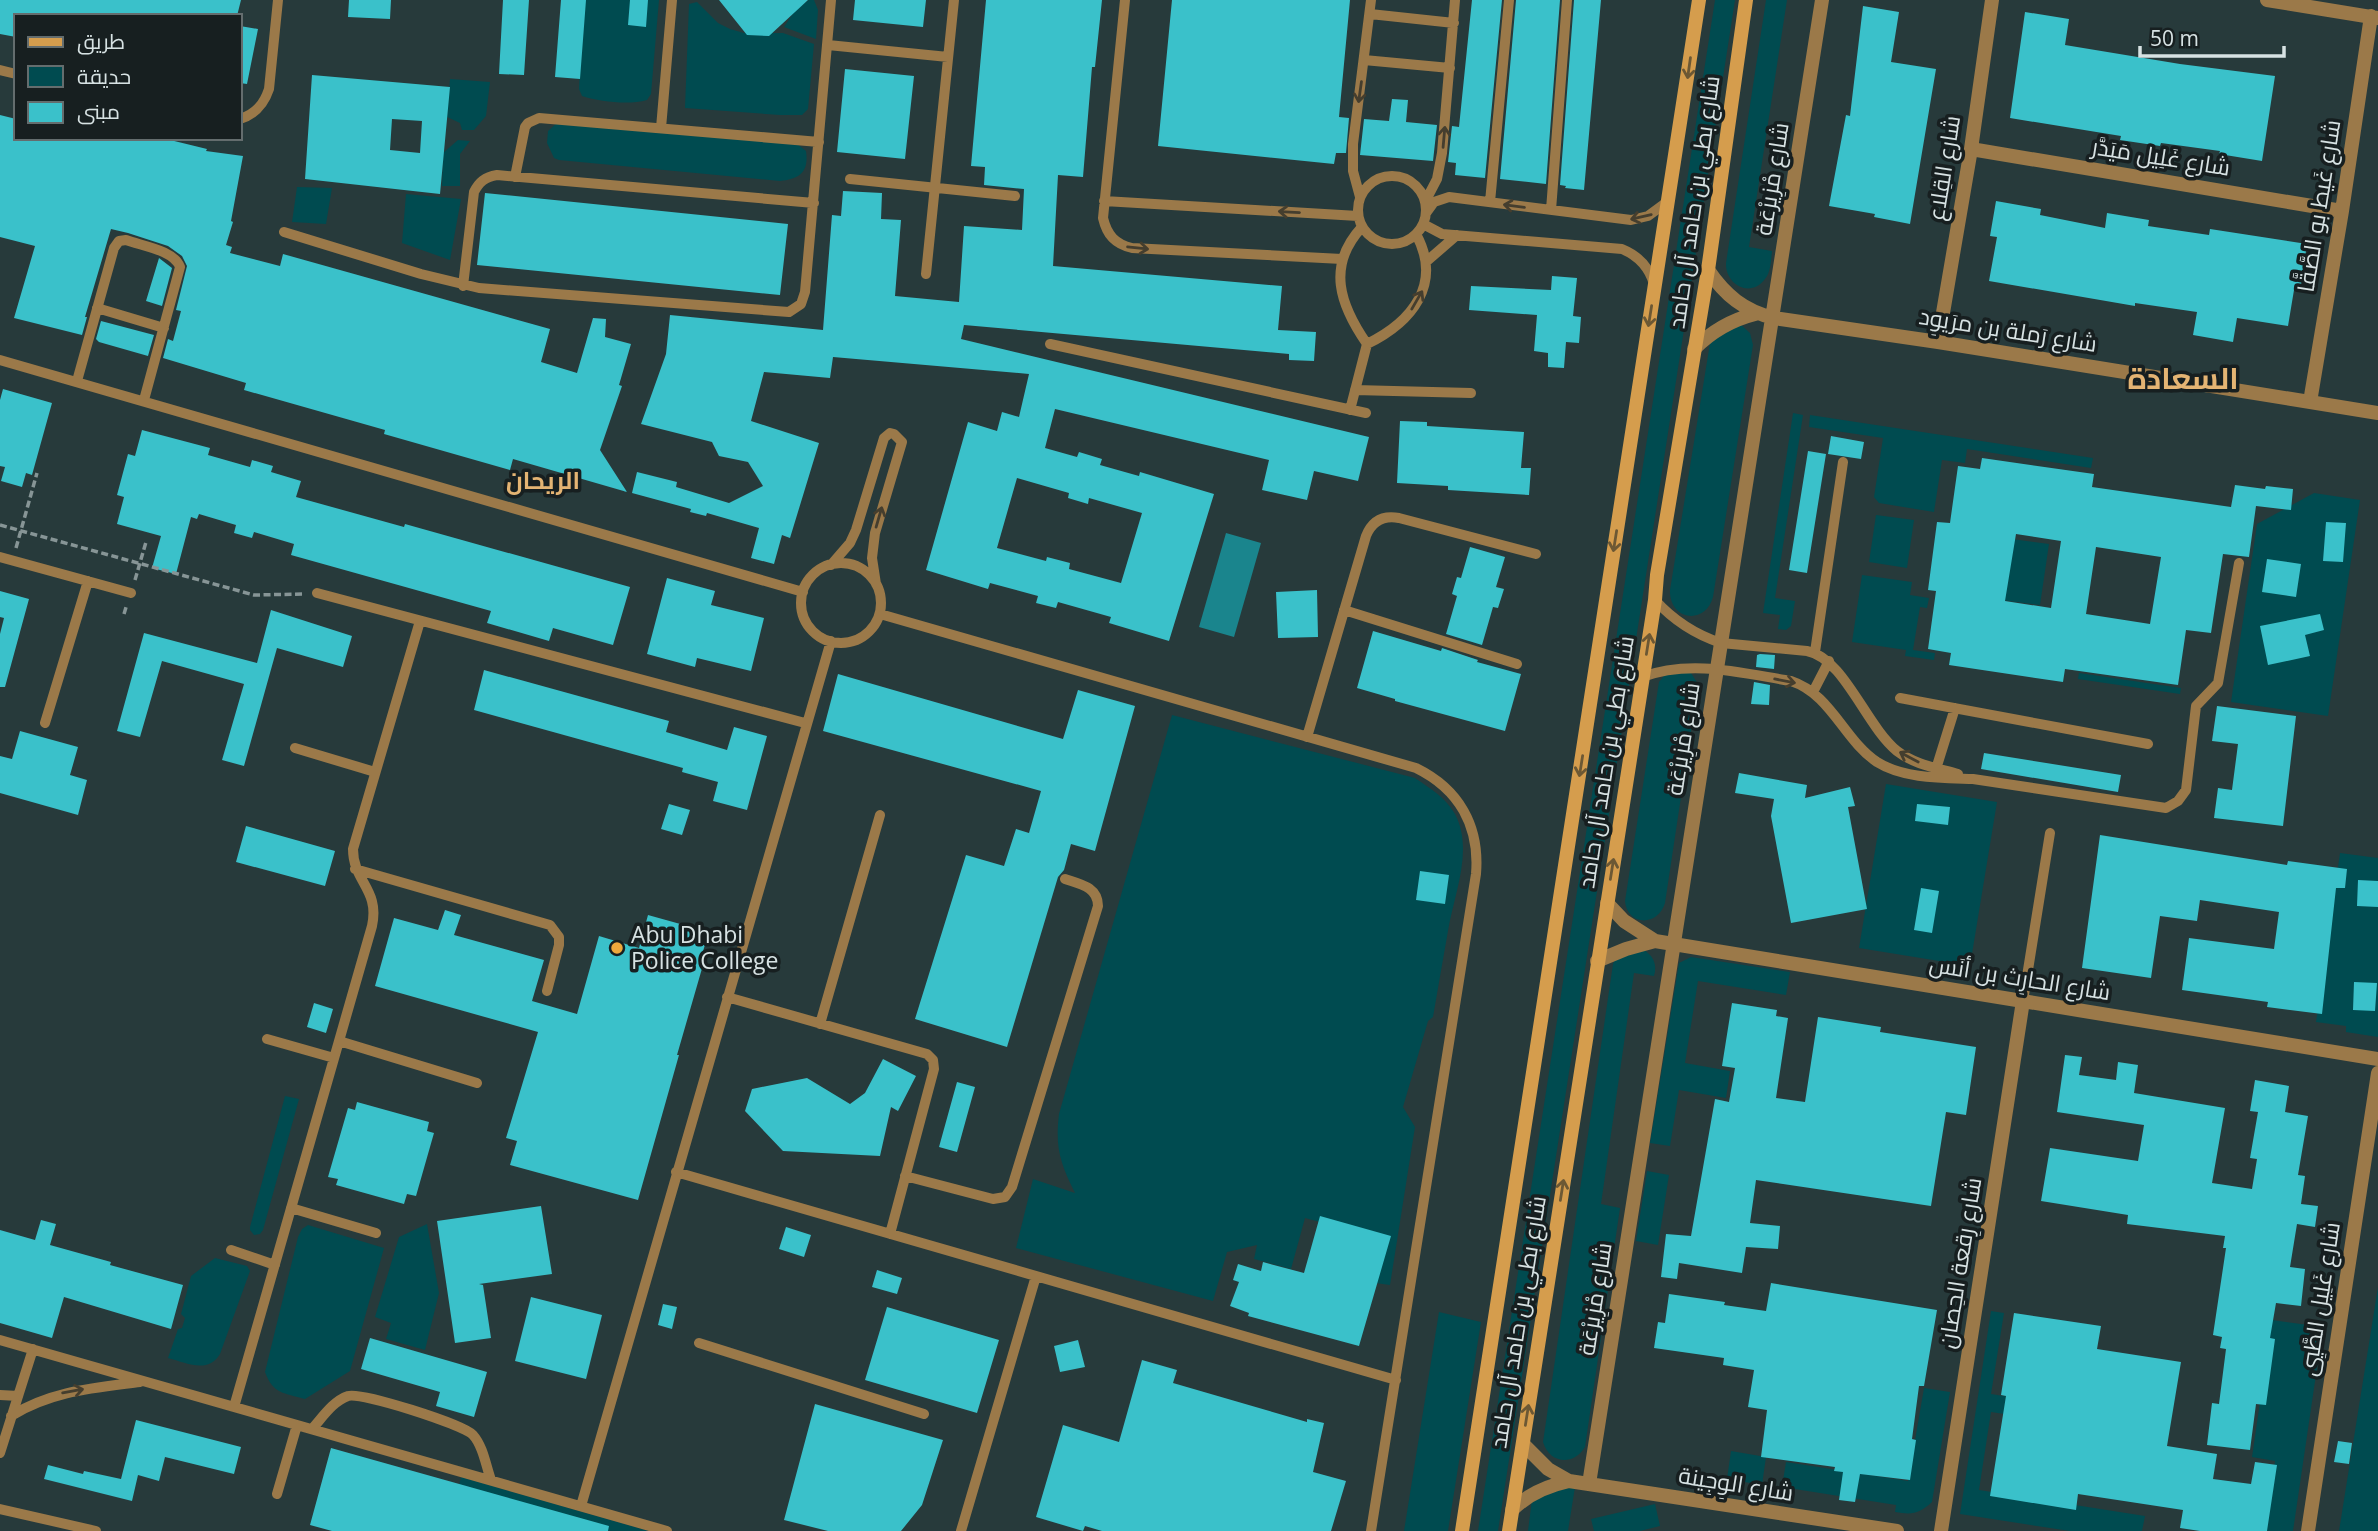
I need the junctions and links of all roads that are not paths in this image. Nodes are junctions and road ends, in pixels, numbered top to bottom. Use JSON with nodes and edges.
{"nodes":[{"id":1,"x":278,"y":0,"type":"edge"},
{"id":2,"x":672,"y":0,"type":"edge"},
{"id":3,"x":831,"y":0,"type":"edge"},
{"id":4,"x":954,"y":0,"type":"edge"},
{"id":5,"x":1125,"y":0,"type":"edge"},
{"id":6,"x":1371,"y":0,"type":"edge"},
{"id":7,"x":1455,"y":0,"type":"edge"},
{"id":8,"x":1509,"y":0,"type":"edge"},
{"id":9,"x":1567,"y":0,"type":"edge"},
{"id":10,"x":1699,"y":0,"type":"edge"},
{"id":11,"x":1746,"y":0,"type":"edge"},
{"id":12,"x":1822,"y":0,"type":"edge"},
{"id":13,"x":1992,"y":0,"type":"edge"},
{"id":14,"x":2267,"y":0,"type":"edge"},
{"id":15,"x":1370,"y":14,"type":"junction"},
{"id":16,"x":2374,"y":17,"type":"edge"},
{"id":17,"x":1454,"y":23,"type":"junction"},
{"id":18,"x":828,"y":44,"type":"junction"},
{"id":19,"x":948,"y":57,"type":"junction"},
{"id":20,"x":1364,"y":60,"type":"junction"},
{"id":21,"x":1450,"y":68,"type":"junction"},
{"id":22,"x":242,"y":119,"type":"edge"},
{"id":23,"x":661,"y":128,"type":"junction"},
{"id":24,"x":819,"y":142,"type":"junction"},
{"id":25,"x":1971,"y":149,"type":"junction"},
{"id":26,"x":515,"y":177,"type":"junction"},
{"id":27,"x":850,"y":179,"type":"dead end"},
{"id":28,"x":934,"y":187,"type":"junction"},
{"id":29,"x":1015,"y":196,"type":"dead end"},
{"id":30,"x":1360,"y":197,"type":"junction"},
{"id":31,"x":1669,"y":200,"type":"junction"},
{"id":32,"x":1104,"y":201,"type":"junction"},
{"id":33,"x":1490,"y":202,"type":"junction"},
{"id":34,"x":814,"y":203,"type":"junction"},
{"id":35,"x":1551,"y":210,"type":"junction"},
{"id":36,"x":2342,"y":211,"type":"junction"},
{"id":37,"x":1425,"y":213,"type":"junction"},
{"id":38,"x":1358,"y":216,"type":"junction"},
{"id":39,"x":1362,"y":227,"type":"junction"},
{"id":40,"x":284,"y":232,"type":"dead end"},
{"id":41,"x":1416,"y":234,"type":"junction"},
{"id":42,"x":1457,"y":235,"type":"junction"},
{"id":43,"x":1342,"y":259,"type":"junction"},
{"id":44,"x":1427,"y":261,"type":"junction"},
{"id":45,"x":1708,"y":270,"type":"junction"},
{"id":46,"x":926,"y":274,"type":"dead end"},
{"id":47,"x":1655,"y":285,"type":"junction"},
{"id":48,"x":463,"y":286,"type":"junction"},
{"id":49,"x":97,"y":308,"type":"junction"},
{"id":50,"x":1755,"y":314,"type":"junction"},
{"id":51,"x":1774,"y":318,"type":"junction"},
{"id":52,"x":164,"y":328,"type":"junction"},
{"id":53,"x":1938,"y":342,"type":"junction"},
{"id":54,"x":1050,"y":344,"type":"dead end"},
{"id":55,"x":1367,"y":344,"type":"junction"},
{"id":56,"x":1695,"y":349,"type":"junction"},
{"id":57,"x":0,"y":360,"type":"edge"},
{"id":58,"x":77,"y":382,"type":"junction"},
{"id":59,"x":1355,"y":390,"type":"junction"},
{"id":60,"x":1471,"y":393,"type":"dead end"},
{"id":61,"x":144,"y":400,"type":"junction"},
{"id":62,"x":2310,"y":402,"type":"junction"},
{"id":63,"x":1350,"y":410,"type":"junction"},
{"id":64,"x":1366,"y":413,"type":"dead end"},
{"id":65,"x":2378,"y":413,"type":"edge"},
{"id":66,"x":1843,"y":462,"type":"dead end"},
{"id":67,"x":1536,"y":554,"type":"dead end"},
{"id":68,"x":0,"y":557,"type":"edge"},
{"id":69,"x":2239,"y":563,"type":"dead end"},
{"id":70,"x":831,"y":565,"type":"junction"},
{"id":71,"x":88,"y":581,"type":"junction"},
{"id":72,"x":876,"y":584,"type":"junction"},
{"id":73,"x":803,"y":592,"type":"junction"},
{"id":74,"x":131,"y":593,"type":"dead end"},
{"id":75,"x":317,"y":593,"type":"road end"},
{"id":76,"x":1655,"y":600,"type":"junction"},
{"id":77,"x":1344,"y":610,"type":"junction"},
{"id":78,"x":880,"y":614,"type":"junction"},
{"id":79,"x":420,"y":621,"type":"junction"},
{"id":80,"x":831,"y":641,"type":"junction"},
{"id":81,"x":1721,"y":643,"type":"junction"},
{"id":82,"x":1815,"y":652,"type":"junction"},
{"id":83,"x":1829,"y":661,"type":"junction"},
{"id":84,"x":1517,"y":664,"type":"dead end"},
{"id":85,"x":1718,"y":669,"type":"junction"},
{"id":86,"x":1642,"y":677,"type":"junction"},
{"id":87,"x":1813,"y":692,"type":"junction"},
{"id":88,"x":1900,"y":698,"type":"dead end"},
{"id":89,"x":1955,"y":708,"type":"junction"},
{"id":90,"x":44,"y":723,"type":"dead end"},
{"id":91,"x":805,"y":723,"type":"junction"},
{"id":92,"x":1307,"y":737,"type":"junction"},
{"id":93,"x":2148,"y":744,"type":"dead end"},
{"id":94,"x":295,"y":748,"type":"dead end"},
{"id":95,"x":1937,"y":769,"type":"junction"},
{"id":96,"x":375,"y":772,"type":"junction"},
{"id":97,"x":1973,"y":779,"type":"junction"},
{"id":98,"x":880,"y":815,"type":"dead end"},
{"id":99,"x":2050,"y":833,"type":"dead end"},
{"id":100,"x":355,"y":869,"type":"junction"},
{"id":101,"x":1065,"y":878,"type":"dead end"},
{"id":102,"x":1607,"y":903,"type":"junction"},
{"id":103,"x":1655,"y":941,"type":"junction"},
{"id":104,"x":1673,"y":944,"type":"junction"},
{"id":105,"x":1597,"y":961,"type":"junction"},
{"id":106,"x":547,"y":991,"type":"dead end"},
{"id":107,"x":727,"y":998,"type":"junction"},
{"id":108,"x":2023,"y":1001,"type":"junction"},
{"id":109,"x":820,"y":1024,"type":"junction"},
{"id":110,"x":267,"y":1039,"type":"dead end"},
{"id":111,"x":339,"y":1041,"type":"junction"},
{"id":112,"x":334,"y":1058,"type":"junction"},
{"id":113,"x":2378,"y":1059,"type":"edge"},
{"id":114,"x":2378,"y":1073,"type":"edge"},
{"id":115,"x":477,"y":1083,"type":"dead end"},
{"id":116,"x":676,"y":1172,"type":"junction"},
{"id":117,"x":905,"y":1176,"type":"junction"},
{"id":118,"x":291,"y":1208,"type":"junction"},
{"id":119,"x":376,"y":1233,"type":"dead end"},
{"id":120,"x":890,"y":1234,"type":"junction"},
{"id":121,"x":231,"y":1250,"type":"dead end"},
{"id":122,"x":275,"y":1265,"type":"junction"},
{"id":123,"x":1036,"y":1276,"type":"junction"},
{"id":124,"x":0,"y":1340,"type":"edge"},
{"id":125,"x":699,"y":1343,"type":"dead end"},
{"id":126,"x":33,"y":1349,"type":"junction"},
{"id":127,"x":1396,"y":1380,"type":"junction"},
{"id":128,"x":144,"y":1381,"type":"junction"},
{"id":129,"x":0,"y":1395,"type":"edge"},
{"id":130,"x":18,"y":1396,"type":"junction"},
{"id":131,"x":234,"y":1407,"type":"junction"},
{"id":132,"x":924,"y":1414,"type":"dead end"},
{"id":133,"x":10,"y":1416,"type":"junction"},
{"id":134,"x":297,"y":1425,"type":"junction"},
{"id":135,"x":312,"y":1429,"type":"junction"},
{"id":136,"x":1523,"y":1444,"type":"junction"},
{"id":137,"x":0,"y":1453,"type":"edge"},
{"id":138,"x":491,"y":1480,"type":"junction"},
{"id":139,"x":1569,"y":1481,"type":"junction"},
{"id":140,"x":1589,"y":1484,"type":"junction"},
{"id":141,"x":277,"y":1494,"type":"dead end"},
{"id":142,"x":581,"y":1506,"type":"junction"},
{"id":143,"x":0,"y":1509,"type":"edge"},
{"id":144,"x":1511,"y":1510,"type":"junction"},
{"id":145,"x":1372,"y":1529,"type":"edge"},
{"id":146,"x":96,"y":1531,"type":"edge"},
{"id":147,"x":667,"y":1531,"type":"edge"},
{"id":148,"x":961,"y":1531,"type":"edge"},
{"id":149,"x":1462,"y":1531,"type":"edge"},
{"id":150,"x":1509,"y":1531,"type":"edge"},
{"id":151,"x":1896,"y":1531,"type":"edge"},
{"id":152,"x":1941,"y":1531,"type":"edge"},
{"id":153,"x":2308,"y":1531,"type":"edge"}],
"edges":[{"from":1,"to":22,"type":"lane"},
{"from":2,"to":23,"type":"lane"},
{"from":3,"to":18,"type":"lane"},
{"from":4,"to":19,"type":"lane"},
{"from":5,"to":32,"type":"lane"},
{"from":6,"to":15,"type":"lane"},
{"from":7,"to":17,"type":"lane"},
{"from":8,"to":33,"type":"lane"},
{"from":9,"to":35,"type":"lane"},
{"from":10,"to":31,"type":"street","name":"شارع بطي بن حامد آل حامد","one_way":true},
{"from":11,"to":45,"type":"street","name":"شارع بطي بن حامد آل حامد"},
{"from":12,"to":51,"type":"street","name":"شارع مْزِيرْعَة"},
{"from":13,"to":25,"type":"street","name":"شارع القِلاع"},
{"from":14,"to":16,"type":"street"},
{"from":15,"to":17,"type":"lane"},
{"from":15,"to":20,"type":"lane"},
{"from":16,"to":36,"type":"street","name":"شارع غَيط بو الصَّقَّا"},
{"from":17,"to":21,"type":"lane"},
{"from":18,"to":19,"type":"lane"},
{"from":18,"to":24,"type":"lane"},
{"from":19,"to":28,"type":"lane"},
{"from":20,"to":21,"type":"lane"},
{"from":20,"to":30,"type":"lane","one_way":true},
{"from":37,"to":21,"type":"lane","one_way":true},
{"from":23,"to":24,"type":"lane"},
{"from":23,"to":26,"type":"lane"},
{"from":24,"to":34,"type":"lane"},
{"from":25,"to":36,"type":"street","name":"شارع غَلِيل مَيَدَّر"},
{"from":25,"to":53,"type":"street","name":"شارع القِلاع"},
{"from":26,"to":34,"type":"lane"},
{"from":26,"to":48,"type":"lane"},
{"from":27,"to":28,"type":"lane"},
{"from":28,"to":29,"type":"lane"},
{"from":28,"to":46,"type":"lane"},
{"from":30,"to":37,"type":"lane"},
{"from":30,"to":38,"type":"lane"},
{"from":31,"to":35,"type":"lane","one_way":true},
{"from":31,"to":47,"type":"street","name":"شارع بطي بن حامد آل حامد"},
{"from":38,"to":32,"type":"lane","one_way":true},
{"from":32,"to":43,"type":"lane","one_way":true},
{"from":35,"to":33,"type":"lane","one_way":true},
{"from":33,"to":37,"type":"lane"},
{"from":34,"to":48,"type":"lane"},
{"from":36,"to":62,"type":"street","name":"شارع غَيط بو الصَّقَّا"},
{"from":37,"to":41,"type":"lane"},
{"from":37,"to":42,"type":"lane"},
{"from":38,"to":39,"type":"lane"},
{"from":39,"to":41,"type":"lane"},
{"from":39,"to":43,"type":"lane"},
{"from":40,"to":48,"type":"lane"},
{"from":41,"to":44,"type":"lane"},
{"from":42,"to":44,"type":"lane"},
{"from":42,"to":47,"type":"lane"},
{"from":43,"to":55,"type":"lane"},
{"from":55,"to":44,"type":"lane","one_way":true},
{"from":45,"to":50,"type":"street","name":"شارع رَملة بن مرَيوِد"},
{"from":45,"to":56,"type":"street","name":"شارع بطي بن حامد آل حامد"},
{"from":47,"to":149,"type":"street","name":"شارع بطي بن حامد آل حامد","one_way":true},
{"from":49,"to":52,"type":"lane"},
{"from":49,"to":52,"type":"lane"},
{"from":49,"to":58,"type":"lane"},
{"from":50,"to":51,"type":"street","name":"شارع رَملة بن مرَيوِد"},
{"from":50,"to":56,"type":"street"},
{"from":51,"to":53,"type":"street","name":"شارع رَملة بن مرَيوِد"},
{"from":51,"to":81,"type":"street","name":"شارع مْزِيرْعَة"},
{"from":52,"to":61,"type":"lane"},
{"from":53,"to":62,"type":"street","name":"شارع رَملة بن مرَيوِد"},
{"from":54,"to":63,"type":"lane"},
{"from":55,"to":59,"type":"lane"},
{"from":56,"to":76,"type":"street","name":"شارع بطي بن حامد آل حامد"},
{"from":57,"to":58,"type":"lane"},
{"from":58,"to":61,"type":"lane"},
{"from":59,"to":60,"type":"lane"},
{"from":59,"to":63,"type":"lane"},
{"from":61,"to":73,"type":"lane"},
{"from":62,"to":65,"type":"street","name":"شارع رَملة بن مرَيوِد"},
{"from":63,"to":64,"type":"lane"},
{"from":66,"to":82,"type":"lane"},
{"from":67,"to":77,"type":"lane"},
{"from":68,"to":71,"type":"lane"},
{"from":69,"to":97,"type":"lane"},
{"from":70,"to":72,"type":"lane"},
{"from":72,"to":70,"type":"lane","one_way":true},
{"from":70,"to":73,"type":"lane"},
{"from":71,"to":74,"type":"lane"},
{"from":71,"to":90,"type":"lane"},
{"from":72,"to":78,"type":"lane"},
{"from":73,"to":80,"type":"lane"},
{"from":75,"to":79,"type":"lane"},
{"from":76,"to":81,"type":"lane"},
{"from":86,"to":76,"type":"street","name":"شارع بطي بن حامد آل حامد","one_way":true},
{"from":77,"to":84,"type":"lane"},
{"from":77,"to":92,"type":"lane"},
{"from":78,"to":80,"type":"lane"},
{"from":78,"to":92,"type":"lane"},
{"from":79,"to":91,"type":"lane"},
{"from":79,"to":96,"type":"lane"},
{"from":80,"to":91,"type":"lane"},
{"from":81,"to":82,"type":"lane"},
{"from":81,"to":85,"type":"street","name":"شارع مْزِيرْعَة"},
{"from":82,"to":83,"type":"lane"},
{"from":83,"to":87,"type":"lane"},
{"from":95,"to":83,"type":"lane","one_way":true},
{"from":85,"to":86,"type":"lane"},
{"from":85,"to":87,"type":"lane","one_way":true},
{"from":85,"to":104,"type":"street","name":"شارع مْزِيرْعَة"},
{"from":102,"to":86,"type":"street","name":"شارع بطي بن حامد آل حامد","one_way":true},
{"from":87,"to":97,"type":"lane"},
{"from":88,"to":89,"type":"lane"},
{"from":89,"to":93,"type":"lane"},
{"from":89,"to":95,"type":"lane"},
{"from":91,"to":107,"type":"lane"},
{"from":92,"to":127,"type":"lane"},
{"from":94,"to":96,"type":"lane"},
{"from":95,"to":97,"type":"lane"},
{"from":96,"to":100,"type":"lane"},
{"from":98,"to":109,"type":"lane"},
{"from":99,"to":108,"type":"lane"},
{"from":100,"to":106,"type":"lane"},
{"from":100,"to":111,"type":"lane"},
{"from":101,"to":117,"type":"lane"},
{"from":102,"to":103,"type":"street","name":"شارع الحارِث بن أنَس"},
{"from":102,"to":105,"type":"street","name":"شارع بطي بن حامد آل حامد"},
{"from":103,"to":104,"type":"street","name":"شارع الحارِث بن أنَس"},
{"from":103,"to":105,"type":"street","name":"شارع الحارِث بن أنَس"},
{"from":104,"to":108,"type":"street","name":"شارع الحارِث بن أنَس"},
{"from":104,"to":140,"type":"street","name":"شارع مْزِيرْعَة"},
{"from":136,"to":105,"type":"street","name":"شارع بطي بن حامد آل حامد","one_way":true},
{"from":107,"to":109,"type":"lane"},
{"from":107,"to":116,"type":"lane"},
{"from":108,"to":113,"type":"street","name":"شارع الحارِث بن أنَس"},
{"from":108,"to":152,"type":"street","name":"شارع رِقعة الحِصان"},
{"from":109,"to":117,"type":"lane"},
{"from":110,"to":112,"type":"lane"},
{"from":111,"to":112,"type":"lane"},
{"from":111,"to":115,"type":"lane"},
{"from":112,"to":118,"type":"lane"},
{"from":114,"to":153,"type":"street","name":"شارع غَلِيل الطَّيِي"},
{"from":116,"to":120,"type":"lane"},
{"from":116,"to":142,"type":"lane"},
{"from":117,"to":120,"type":"lane"},
{"from":118,"to":119,"type":"lane"},
{"from":118,"to":122,"type":"lane"},
{"from":120,"to":123,"type":"lane"},
{"from":121,"to":122,"type":"lane"},
{"from":122,"to":131,"type":"lane"},
{"from":123,"to":127,"type":"lane"},
{"from":123,"to":148,"type":"lane"},
{"from":124,"to":126,"type":"lane"},
{"from":125,"to":132,"type":"lane"},
{"from":126,"to":128,"type":"lane"},
{"from":126,"to":130,"type":"lane"},
{"from":127,"to":145,"type":"lane"},
{"from":128,"to":131,"type":"lane"},
{"from":133,"to":128,"type":"lane","one_way":true},
{"from":129,"to":130,"type":"lane"},
{"from":130,"to":133,"type":"lane"},
{"from":131,"to":134,"type":"lane"},
{"from":133,"to":137,"type":"lane"},
{"from":134,"to":135,"type":"lane"},
{"from":134,"to":141,"type":"lane"},
{"from":135,"to":138,"type":"lane"},
{"from":135,"to":138,"type":"lane"},
{"from":136,"to":139,"type":"street","name":"شارع الوِجِينة"},
{"from":136,"to":144,"type":"street","name":"شارع بطي بن حامد آل حامد"},
{"from":138,"to":142,"type":"lane"},
{"from":139,"to":140,"type":"street","name":"شارع الوِجِينة"},
{"from":139,"to":144,"type":"street","name":"شارع الوِجِينة"},
{"from":140,"to":151,"type":"street","name":"شارع الوِجِينة"},
{"from":142,"to":147,"type":"lane"},
{"from":143,"to":146,"type":"lane"},
{"from":144,"to":150,"type":"street","name":"شارع بطي بن حامد آل حامد"}]}
